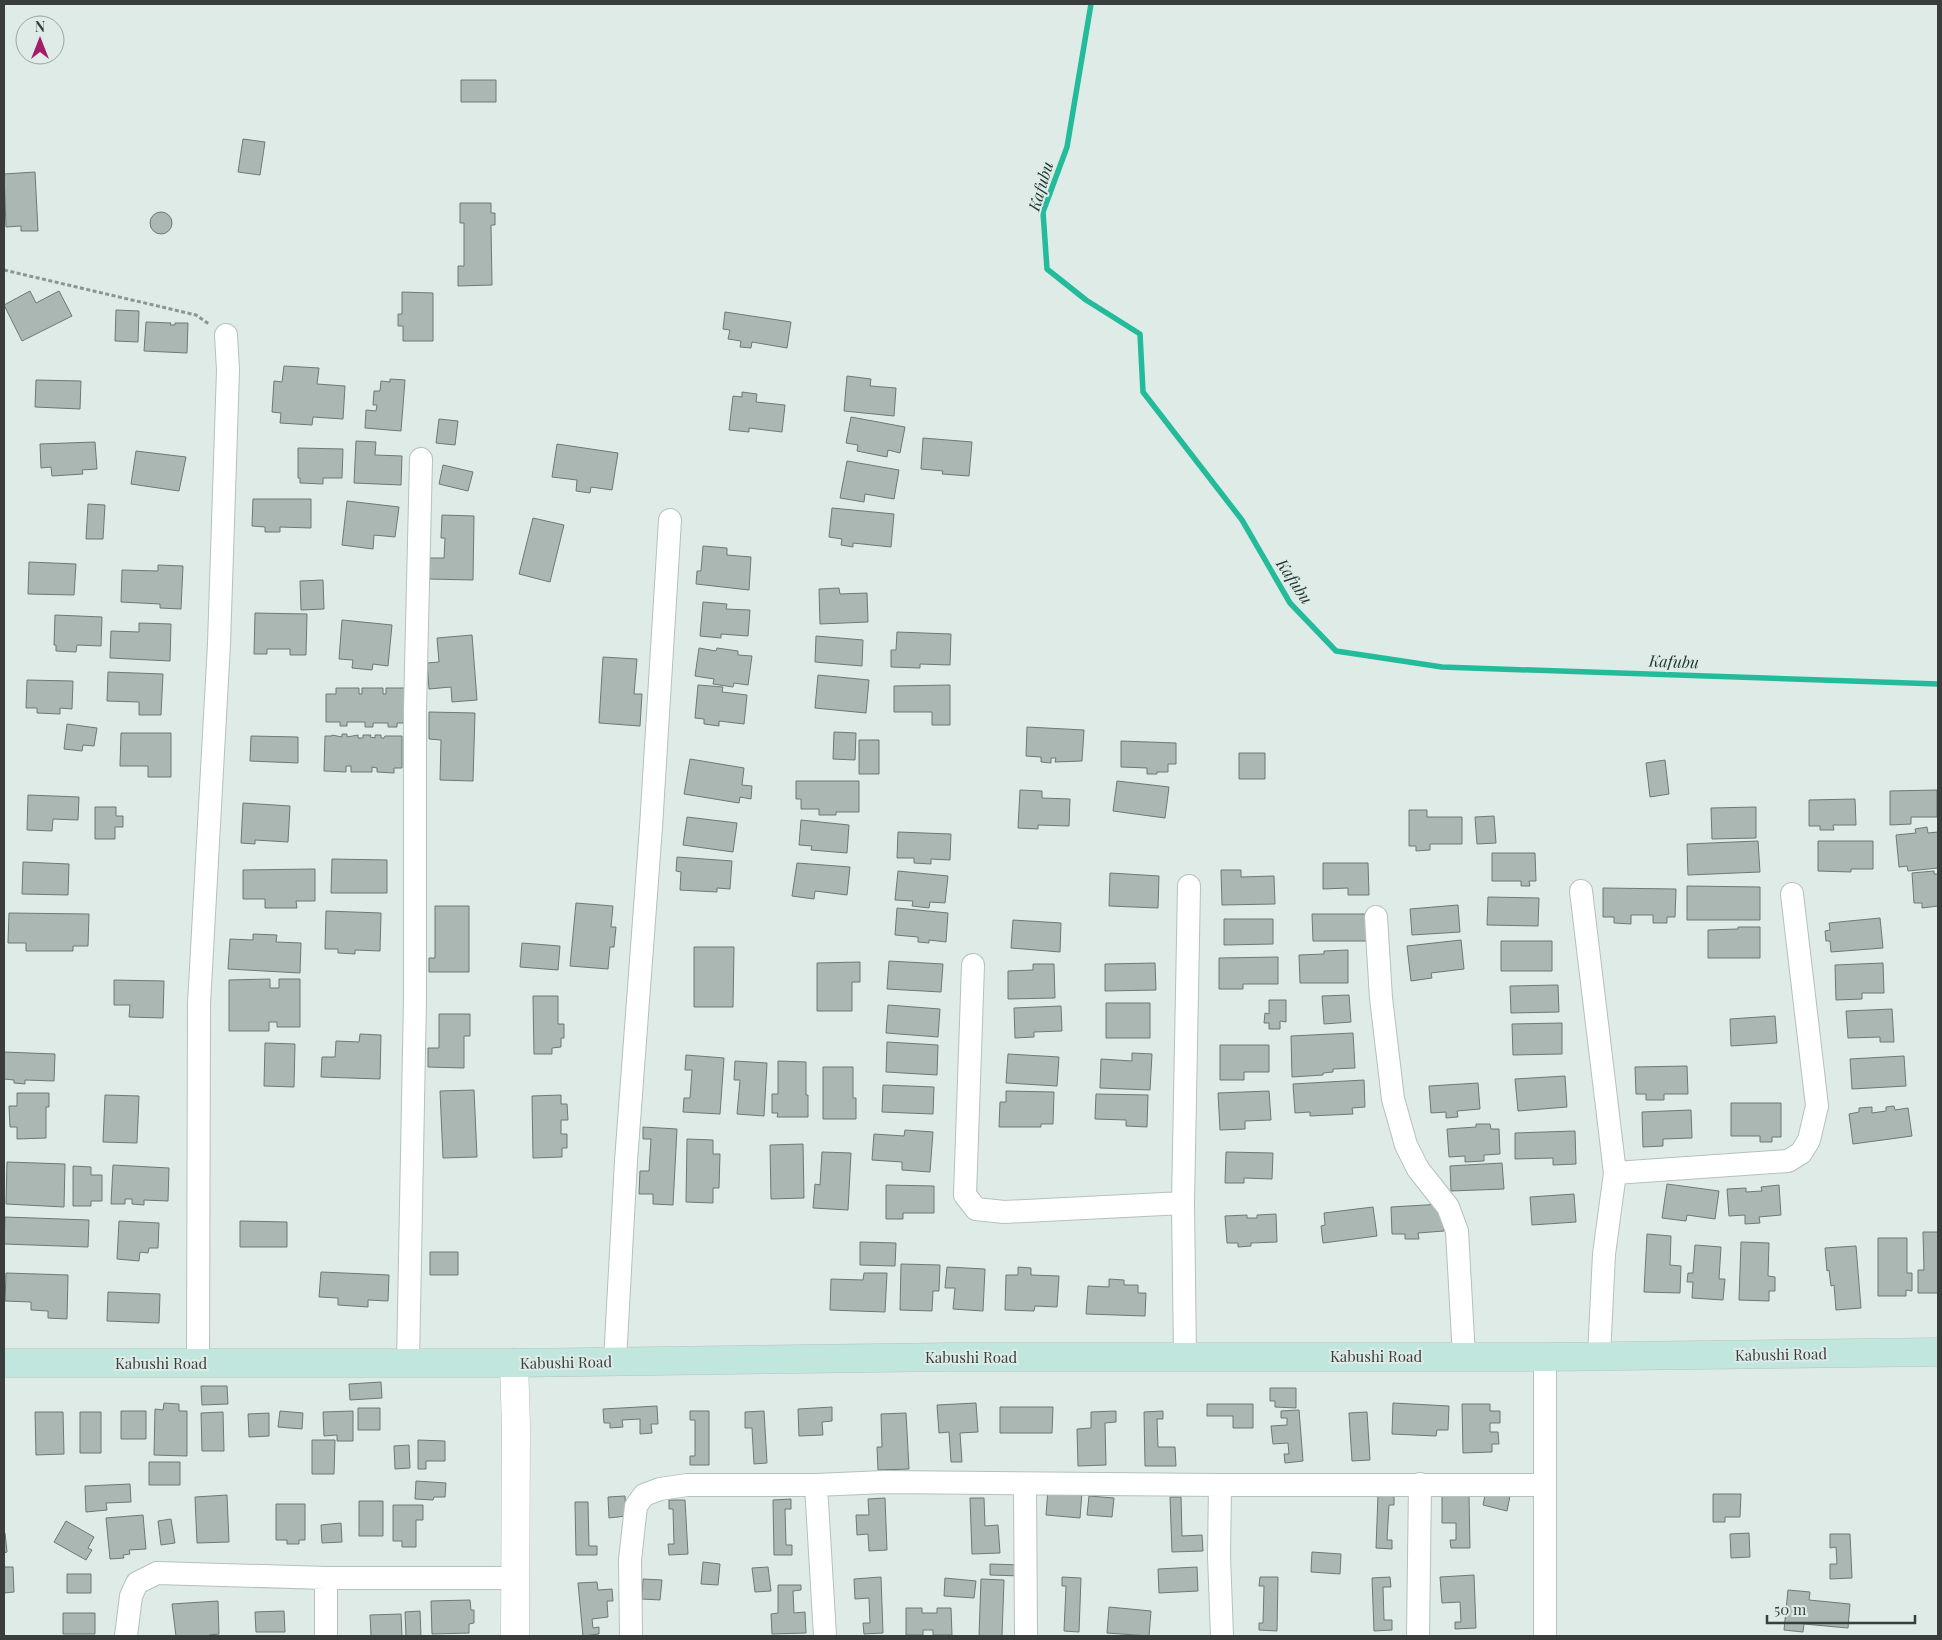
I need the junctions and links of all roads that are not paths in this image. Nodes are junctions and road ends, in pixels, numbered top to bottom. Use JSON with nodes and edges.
{"nodes":[{"id":1,"x":226,"y":335,"type":"road end"},
{"id":2,"x":421,"y":460,"type":"dead end"},
{"id":3,"x":670,"y":520,"type":"dead end"},
{"id":4,"x":1189,"y":886,"type":"dead end"},
{"id":5,"x":1581,"y":891,"type":"dead end"},
{"id":6,"x":1792,"y":894,"type":"dead end"},
{"id":7,"x":1376,"y":917,"type":"dead end"},
{"id":8,"x":973,"y":965,"type":"dead end"},
{"id":9,"x":1615,"y":1173,"type":"junction"},
{"id":10,"x":1183,"y":1203,"type":"junction"},
{"id":11,"x":1938,"y":1352,"type":"edge"},
{"id":12,"x":1185,"y":1356,"type":"junction"},
{"id":13,"x":1599,"y":1356,"type":"junction"},
{"id":14,"x":1464,"y":1357,"type":"junction"},
{"id":15,"x":1545,"y":1357,"type":"junction"},
{"id":16,"x":408,"y":1362,"type":"junction"},
{"id":17,"x":615,"y":1362,"type":"junction"},
{"id":18,"x":4,"y":1363,"type":"edge"},
{"id":19,"x":514,"y":1363,"type":"junction"},
{"id":20,"x":198,"y":1364,"type":"junction"},
{"id":21,"x":1025,"y":1484,"type":"junction"},
{"id":22,"x":1420,"y":1484,"type":"junction"},
{"id":23,"x":1220,"y":1485,"type":"junction"},
{"id":24,"x":1545,"y":1485,"type":"junction"},
{"id":25,"x":816,"y":1486,"type":"junction"},
{"id":26,"x":326,"y":1578,"type":"junction"},
{"id":27,"x":514,"y":1578,"type":"junction"},
{"id":28,"x":126,"y":1636,"type":"edge"},
{"id":29,"x":326,"y":1636,"type":"edge"},
{"id":30,"x":515,"y":1636,"type":"edge"},
{"id":31,"x":631,"y":1636,"type":"edge"},
{"id":32,"x":825,"y":1636,"type":"edge"},
{"id":33,"x":1026,"y":1636,"type":"edge"},
{"id":34,"x":1222,"y":1636,"type":"edge"},
{"id":35,"x":1418,"y":1636,"type":"edge"},
{"id":36,"x":1545,"y":1636,"type":"edge"}],
"edges":[{"from":1,"to":20,"type":"street"},
{"from":2,"to":16,"type":"street"},
{"from":3,"to":17,"type":"street"},
{"from":4,"to":10,"type":"street"},
{"from":5,"to":9,"type":"street"},
{"from":6,"to":9,"type":"street"},
{"from":7,"to":14,"type":"street"},
{"from":8,"to":10,"type":"street"},
{"from":9,"to":13,"type":"street"},
{"from":10,"to":12,"type":"street"},
{"from":11,"to":13,"type":"main road","name":"Kabushi Road"},
{"from":12,"to":14,"type":"main road","name":"Kabushi Road"},
{"from":12,"to":17,"type":"main road","name":"Kabushi Road"},
{"from":13,"to":15,"type":"main road","name":"Kabushi Road"},
{"from":14,"to":15,"type":"main road","name":"Kabushi Road"},
{"from":15,"to":24,"type":"street"},
{"from":16,"to":19,"type":"main road","name":"Kabushi Road"},
{"from":16,"to":20,"type":"main road","name":"Kabushi Road"},
{"from":17,"to":19,"type":"main road","name":"Kabushi Road"},
{"from":18,"to":20,"type":"main road","name":"Kabushi Road"},
{"from":19,"to":27,"type":"street"},
{"from":21,"to":23,"type":"street"},
{"from":21,"to":25,"type":"street"},
{"from":21,"to":33,"type":"street"},
{"from":22,"to":23,"type":"street"},
{"from":22,"to":24,"type":"street"},
{"from":22,"to":35,"type":"street"},
{"from":23,"to":34,"type":"street"},
{"from":24,"to":36,"type":"street"},
{"from":25,"to":31,"type":"street"},
{"from":25,"to":32,"type":"street"},
{"from":26,"to":27,"type":"street"},
{"from":26,"to":28,"type":"street"},
{"from":26,"to":29,"type":"street"},
{"from":27,"to":30,"type":"street"}]}
